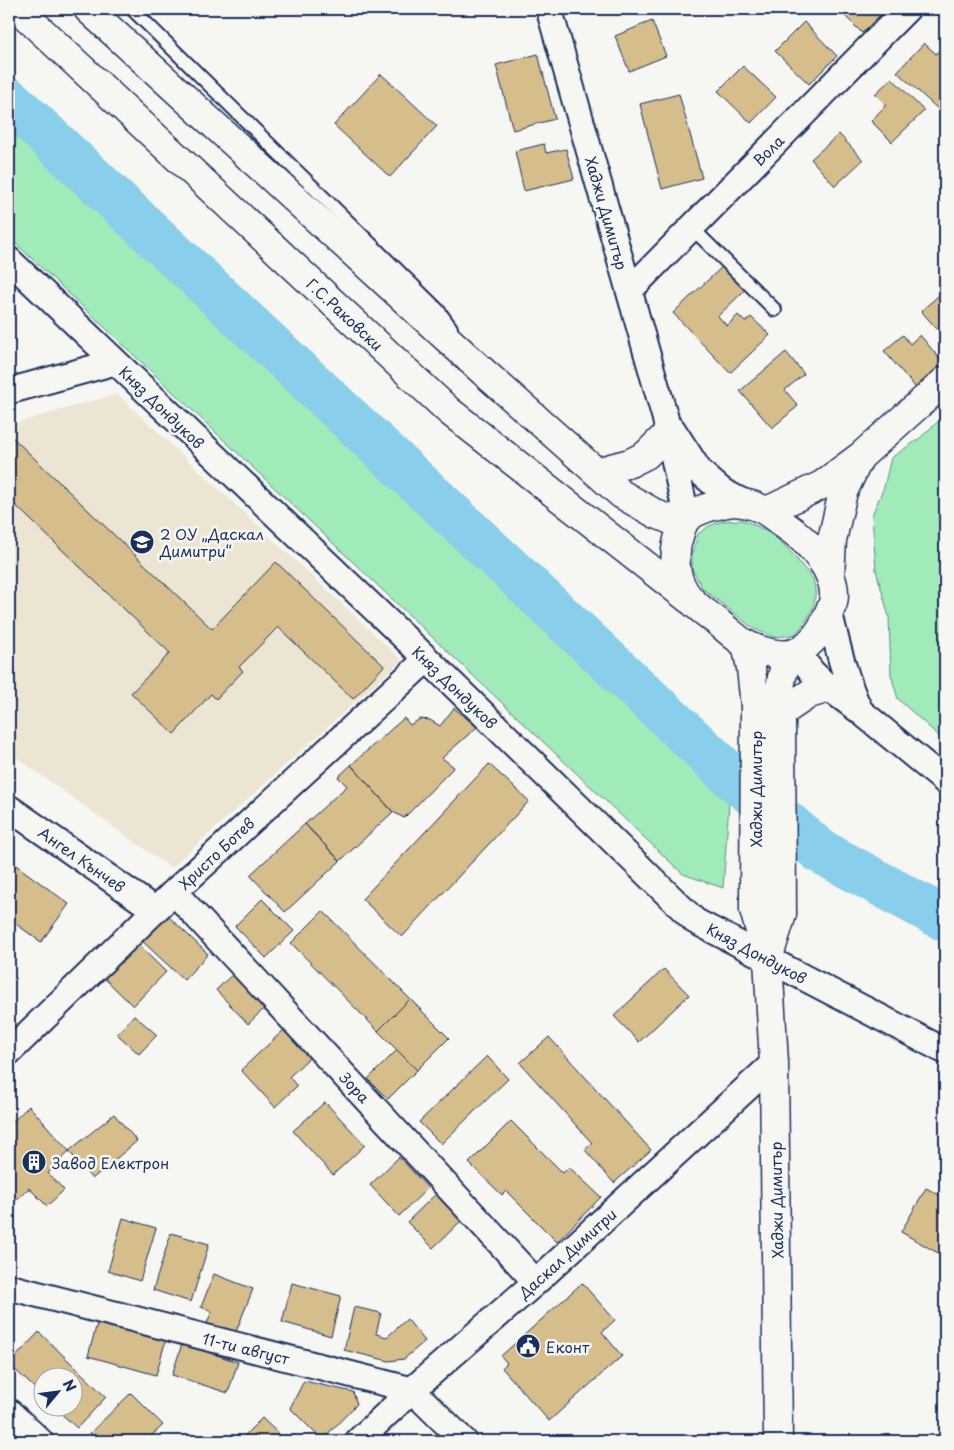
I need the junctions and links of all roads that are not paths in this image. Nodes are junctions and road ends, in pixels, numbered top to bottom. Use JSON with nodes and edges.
{"nodes":[{"id":1,"x":18,"y":9,"type":"edge"},
{"id":2,"x":88,"y":9,"type":"edge"},
{"id":3,"x":132,"y":9,"type":"edge"},
{"id":4,"x":549,"y":9,"type":"edge"},
{"id":5,"x":907,"y":9,"type":"edge"},
{"id":6,"x":692,"y":228,"type":"junction"},
{"id":7,"x":9,"y":260,"type":"edge"},
{"id":8,"x":629,"y":291,"type":"junction"},
{"id":9,"x":775,"y":310,"type":"dead end"},
{"id":10,"x":115,"y":362,"type":"junction"},
{"id":11,"x":478,"y":367,"type":"junction"},
{"id":12,"x":945,"y":381,"type":"edge"},
{"id":13,"x":9,"y":392,"type":"edge"},
{"id":14,"x":667,"y":425,"type":"junction"},
{"id":15,"x":861,"y":456,"type":"junction"},
{"id":16,"x":596,"y":472,"type":"junction"},
{"id":17,"x":756,"y":507,"type":"junction"},
{"id":18,"x":685,"y":522,"type":"junction"},
{"id":19,"x":830,"y":576,"type":"junction"},
{"id":20,"x":690,"y":600,"type":"junction"},
{"id":21,"x":829,"y":611,"type":"junction"},
{"id":22,"x":746,"y":644,"type":"junction"},
{"id":23,"x":793,"y":653,"type":"junction"},
{"id":24,"x":427,"y":659,"type":"junction"},
{"id":25,"x":829,"y":688,"type":"junction"},
{"id":26,"x":860,"y":711,"type":"junction"},
{"id":27,"x":781,"y":713,"type":"junction"},
{"id":28,"x":945,"y":781,"type":"edge"},
{"id":29,"x":9,"y":808,"type":"edge"},
{"id":30,"x":174,"y":892,"type":"junction"},
{"id":31,"x":154,"y":910,"type":"junction"},
{"id":32,"x":768,"y":959,"type":"junction"},
{"id":33,"x":945,"y":1051,"type":"edge"},
{"id":34,"x":9,"y":1052,"type":"edge"},
{"id":35,"x":774,"y":1063,"type":"junction"},
{"id":36,"x":536,"y":1282,"type":"junction"},
{"id":37,"x":9,"y":1287,"type":"edge"},
{"id":38,"x":412,"y":1390,"type":"junction"},
{"id":39,"x":12,"y":1420,"type":"edge"},
{"id":40,"x":40,"y":1441,"type":"edge"},
{"id":41,"x":358,"y":1441,"type":"edge"},
{"id":42,"x":464,"y":1441,"type":"edge"},
{"id":43,"x":778,"y":1441,"type":"edge"}],
"edges":[{"from":1,"to":20,"type":"street","name":"Г.С.Раковски"},
{"from":2,"to":11,"type":"street"},
{"from":3,"to":11,"type":"lane"},
{"from":4,"to":8,"type":"street","name":"Хаджи Димитър"},
{"from":5,"to":6,"type":"street","name":"Вола"},
{"from":6,"to":8,"type":"street","name":"Вола"},
{"from":6,"to":9,"type":"lane"},
{"from":7,"to":10,"type":"street","name":"Княз Дондуков"},
{"from":8,"to":14,"type":"street","name":"Хаджи Димитър"},
{"from":10,"to":13,"type":"street"},
{"from":10,"to":24,"type":"street","name":"Княз Дондуков"},
{"from":11,"to":16,"type":"street"},
{"from":12,"to":15,"type":"street"},
{"from":14,"to":16,"type":"street"},
{"from":14,"to":17,"type":"street"},
{"from":14,"to":18,"type":"street"},
{"from":15,"to":17,"type":"street"},
{"from":15,"to":19,"type":"street"},
{"from":16,"to":18,"type":"street"},
{"from":17,"to":18,"type":"street"},
{"from":17,"to":19,"type":"street"},
{"from":18,"to":20,"type":"street"},
{"from":19,"to":21,"type":"street"},
{"from":20,"to":22,"type":"street"},
{"from":21,"to":23,"type":"street"},
{"from":21,"to":26,"type":"street"},
{"from":22,"to":23,"type":"street"},
{"from":22,"to":32,"type":"street","name":"Хаджи Димитър"},
{"from":23,"to":25,"type":"street"},
{"from":23,"to":27,"type":"street","name":"Хаджи Димитър"},
{"from":24,"to":30,"type":"street","name":"Христо Ботев"},
{"from":24,"to":32,"type":"street","name":"Княз Дондуков"},
{"from":25,"to":26,"type":"street"},
{"from":25,"to":27,"type":"street"},
{"from":26,"to":28,"type":"street"},
{"from":27,"to":32,"type":"street","name":"Хаджи Димитър"},
{"from":29,"to":31,"type":"street","name":"Ангел Кънчев"},
{"from":30,"to":31,"type":"street","name":"Христо Ботев"},
{"from":30,"to":36,"type":"street","name":"Зора"},
{"from":31,"to":34,"type":"street","name":"Христо Ботев"},
{"from":32,"to":33,"type":"street","name":"Княз Дондуков"},
{"from":32,"to":35,"type":"street","name":"Хаджи Димитър"},
{"from":35,"to":36,"type":"street","name":"Даскал Димитри"},
{"from":35,"to":43,"type":"street","name":"Хаджи Димитър"},
{"from":36,"to":38,"type":"street","name":"Даскал Димитри"},
{"from":37,"to":38,"type":"street","name":"11-ти август"},
{"from":38,"to":41,"type":"street","name":"Даскал Димитри"},
{"from":38,"to":42,"type":"street"},
{"from":39,"to":40,"type":"street"}]}
